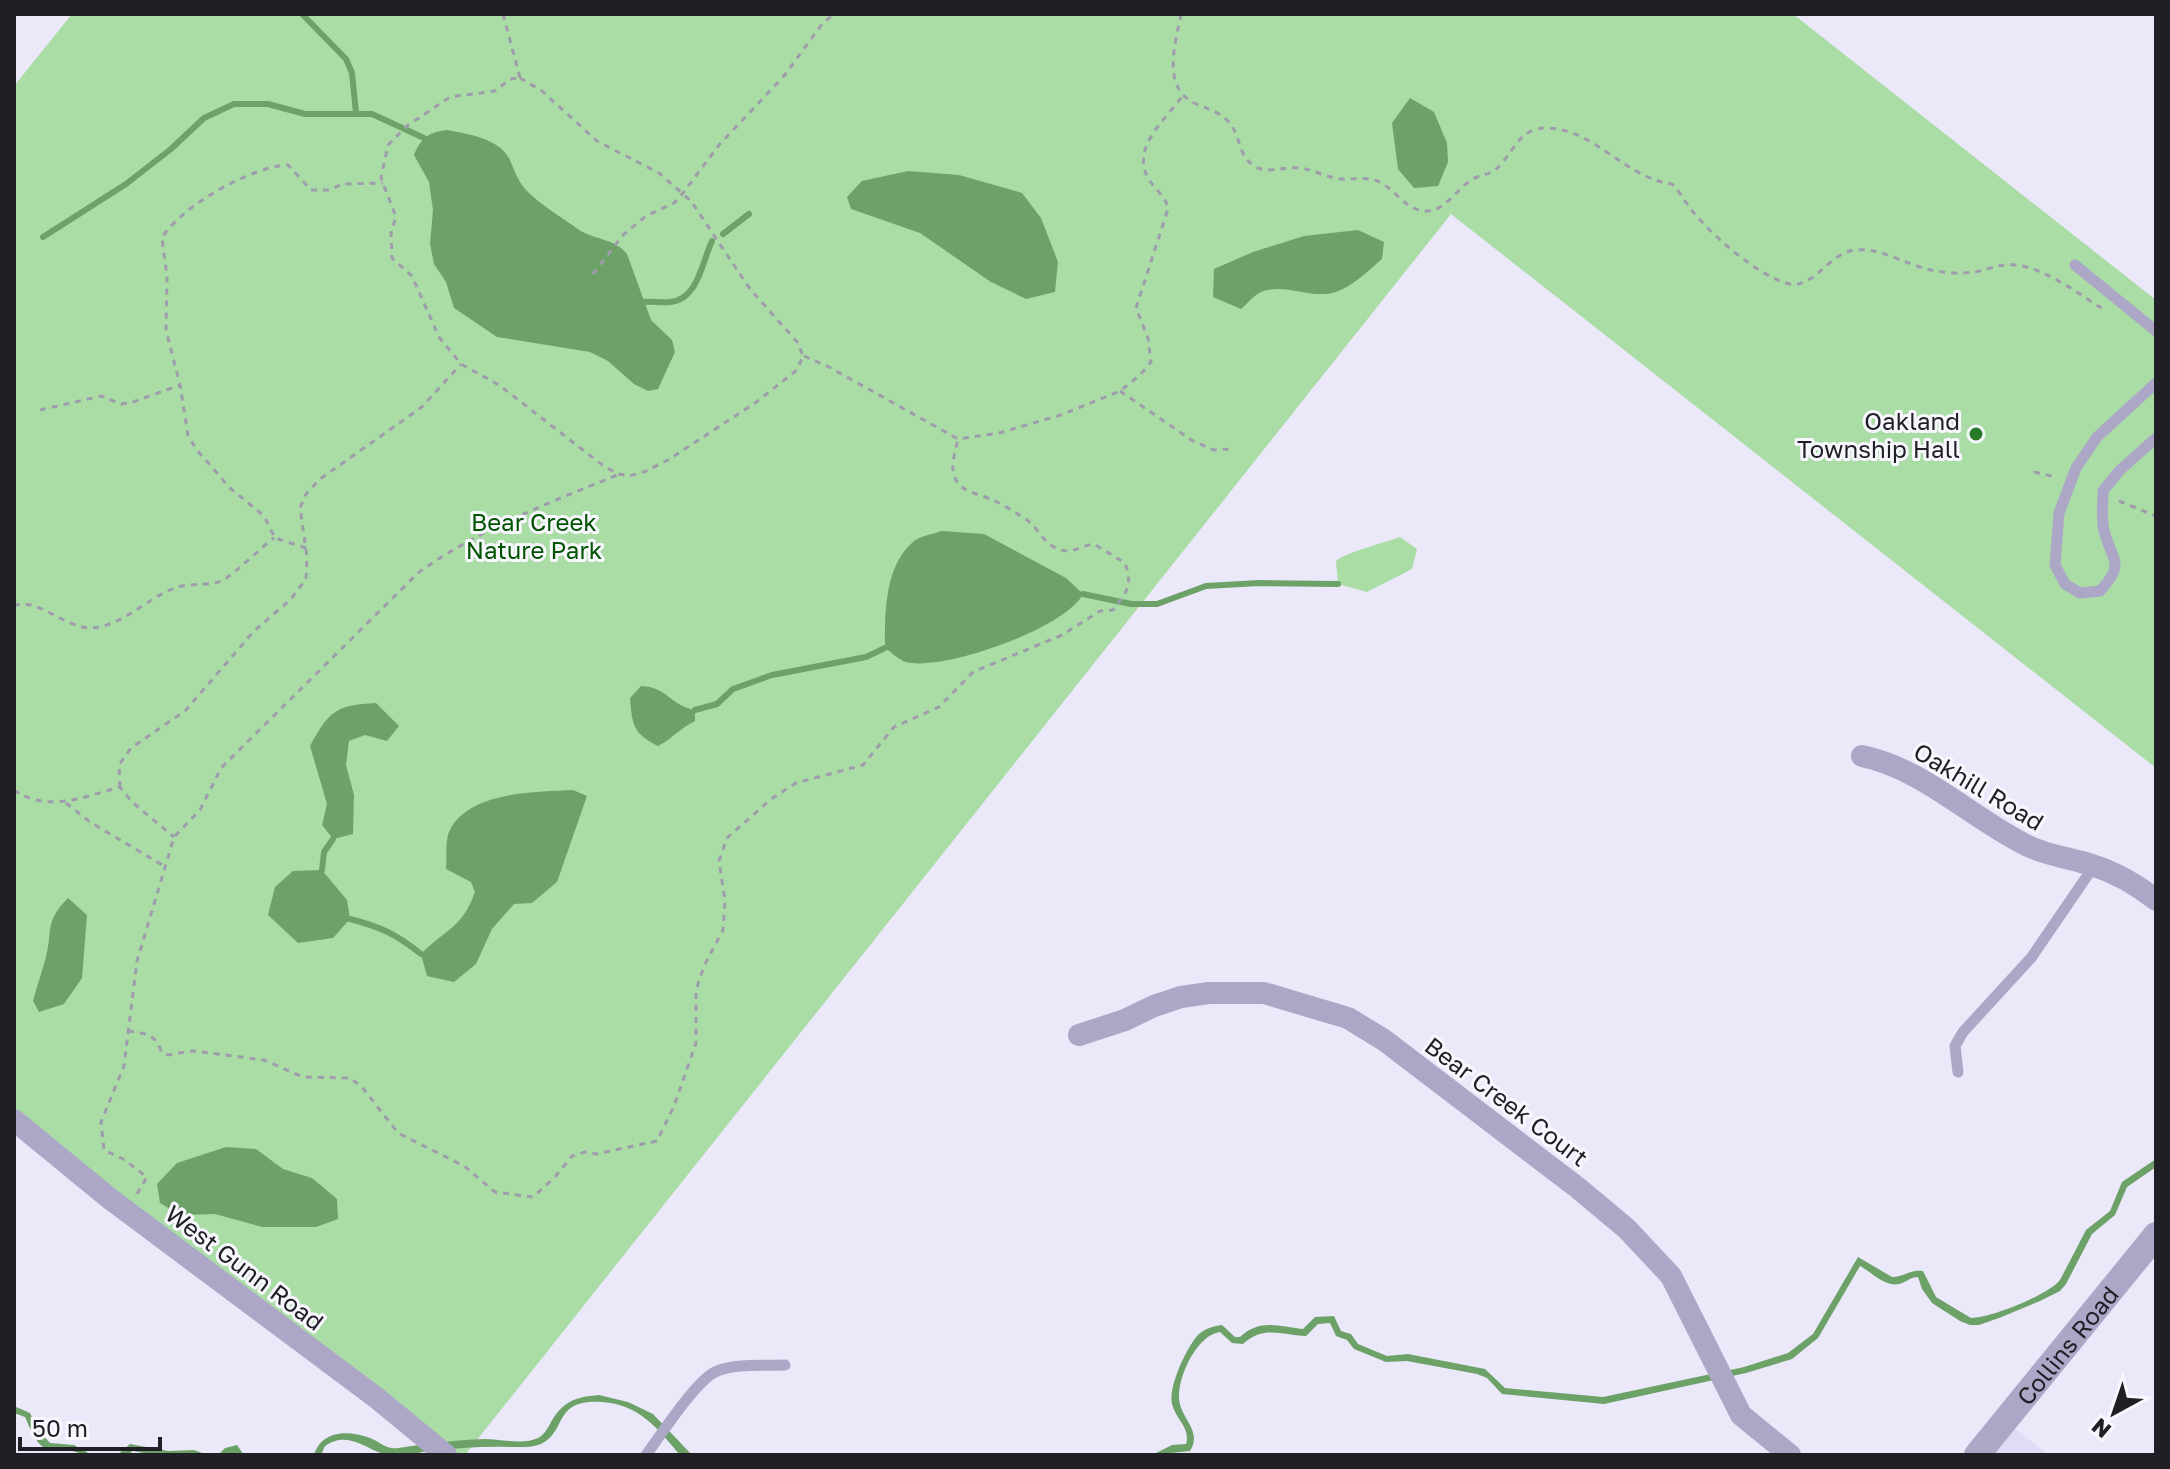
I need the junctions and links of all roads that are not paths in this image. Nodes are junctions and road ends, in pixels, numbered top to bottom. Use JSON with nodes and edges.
{"nodes":[{"id":1,"x":2075,"y":265,"type":"dead end"},
{"id":2,"x":2156,"y":331,"type":"edge"},
{"id":3,"x":2156,"y":383,"type":"edge"},
{"id":4,"x":2156,"y":438,"type":"edge"},
{"id":5,"x":1862,"y":756,"type":"dead end"},
{"id":6,"x":2094,"y":866,"type":"junction"},
{"id":7,"x":2156,"y":900,"type":"edge"},
{"id":8,"x":1079,"y":1035,"type":"dead end"},
{"id":9,"x":1958,"y":1072,"type":"dead end"},
{"id":10,"x":14,"y":1120,"type":"edge"},
{"id":11,"x":2156,"y":1235,"type":"edge"},
{"id":12,"x":785,"y":1365,"type":"dead end"},
{"id":13,"x":442,"y":1454,"type":"edge"},
{"id":14,"x":646,"y":1455,"type":"edge"},
{"id":15,"x":1790,"y":1455,"type":"edge"},
{"id":16,"x":1977,"y":1455,"type":"edge"}],
"edges":[{"from":1,"to":2,"type":"lane"},
{"from":3,"to":4,"type":"lane"},
{"from":5,"to":6,"type":"street","name":"Oakhill Road"},
{"from":6,"to":7,"type":"street","name":"Oakhill Road"},
{"from":6,"to":9,"type":"lane"},
{"from":8,"to":15,"type":"street","name":"Bear Creek Court"},
{"from":10,"to":13,"type":"street","name":"West Gunn Road"},
{"from":11,"to":16,"type":"street","name":"Collins Road"},
{"from":12,"to":14,"type":"lane"}]}
